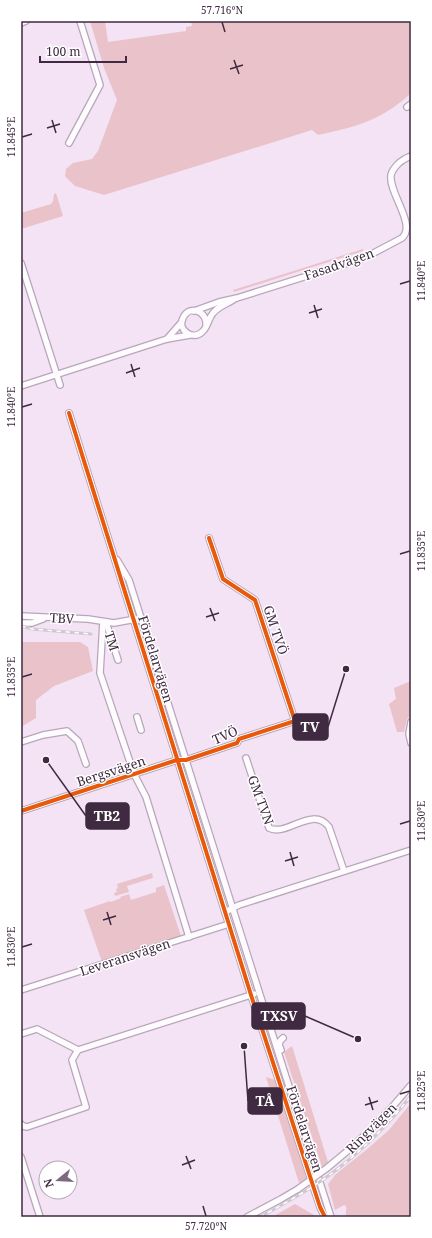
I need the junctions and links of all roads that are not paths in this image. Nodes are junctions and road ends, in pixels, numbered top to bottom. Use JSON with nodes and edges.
{"nodes":[{"id":1,"x":26,"y":21,"type":"edge"},
{"id":2,"x":80,"y":21,"type":"edge"},
{"id":3,"x":21,"y":22,"type":"edge"},
{"id":4,"x":69,"y":144,"type":"dead end"},
{"id":5,"x":411,"y":156,"type":"edge"},
{"id":6,"x":21,"y":263,"type":"edge"},
{"id":7,"x":237,"y":298,"type":"junction"},
{"id":8,"x":194,"y":311,"type":"junction"},
{"id":9,"x":182,"y":323,"type":"junction"},
{"id":10,"x":206,"y":326,"type":"junction"},
{"id":11,"x":190,"y":335,"type":"junction"},
{"id":12,"x":167,"y":339,"type":"junction"},
{"id":13,"x":56,"y":375,"type":"junction"},
{"id":14,"x":60,"y":385,"type":"dead end"},
{"id":15,"x":21,"y":386,"type":"edge"},
{"id":16,"x":69,"y":413,"type":"dead end"},
{"id":17,"x":210,"y":538,"type":"dead end"},
{"id":18,"x":112,"y":551,"type":"junction"},
{"id":19,"x":21,"y":616,"type":"edge"},
{"id":20,"x":140,"y":617,"type":"junction"},
{"id":21,"x":55,"y":618,"type":"junction"},
{"id":22,"x":133,"y":620,"type":"junction"},
{"id":23,"x":105,"y":622,"type":"junction"},
{"id":24,"x":21,"y":623,"type":"edge"},
{"id":25,"x":118,"y":660,"type":"dead end"},
{"id":26,"x":137,"y":718,"type":"dead end"},
{"id":27,"x":295,"y":721,"type":"joint"},
{"id":28,"x":411,"y":722,"type":"edge"},
{"id":29,"x":140,"y":730,"type":"dead end"},
{"id":30,"x":21,"y":742,"type":"edge"},
{"id":31,"x":411,"y":743,"type":"edge"},
{"id":32,"x":246,"y":758,"type":"dead end"},
{"id":33,"x":178,"y":760,"type":"junction"},
{"id":34,"x":186,"y":760,"type":"junction"},
{"id":35,"x":86,"y":764,"type":"dead end"},
{"id":36,"x":134,"y":774,"type":"junction"},
{"id":37,"x":21,"y":811,"type":"edge"},
{"id":38,"x":411,"y":850,"type":"edge"},
{"id":39,"x":344,"y":871,"type":"junction"},
{"id":40,"x":230,"y":909,"type":"junction"},
{"id":41,"x":229,"y":924,"type":"junction"},
{"id":42,"x":189,"y":937,"type":"junction"},
{"id":43,"x":21,"y":990,"type":"edge"},
{"id":44,"x":256,"y":993,"type":"junction"},
{"id":45,"x":268,"y":1016,"type":"junction"},
{"id":46,"x":270,"y":1026,"type":"junction"},
{"id":47,"x":21,"y":1034,"type":"edge"},
{"id":48,"x":267,"y":1035,"type":"junction"},
{"id":49,"x":283,"y":1038,"type":"dead end"},
{"id":50,"x":268,"y":1047,"type":"junction"},
{"id":51,"x":78,"y":1050,"type":"junction"},
{"id":52,"x":282,"y":1064,"type":"junction"},
{"id":53,"x":411,"y":1085,"type":"edge"},
{"id":54,"x":21,"y":1124,"type":"edge"},
{"id":55,"x":21,"y":1157,"type":"edge"},
{"id":56,"x":40,"y":1217,"type":"edge"},
{"id":57,"x":247,"y":1217,"type":"edge"},
{"id":58,"x":325,"y":1217,"type":"edge"},
{"id":59,"x":331,"y":1217,"type":"edge"}],
"edges":[{"from":1,"to":3,"type":"street"},
{"from":2,"to":4,"type":"street"},
{"from":5,"to":7,"type":"street","name":"Fasadvägen"},
{"from":6,"to":13,"type":"street"},
{"from":7,"to":8,"type":"street","name":"Fasadvägen"},
{"from":7,"to":10,"type":"street","name":"Fasadvägen"},
{"from":8,"to":9,"type":"street","name":"Fasadvägen"},
{"from":8,"to":10,"type":"street"},
{"from":9,"to":11,"type":"street"},
{"from":9,"to":12,"type":"street","name":"Fasadvägen"},
{"from":10,"to":11,"type":"street","name":"Fasadvägen"},
{"from":11,"to":12,"type":"street","name":"Fasadvägen"},
{"from":12,"to":13,"type":"street","name":"Fasadvägen"},
{"from":13,"to":14,"type":"street"},
{"from":13,"to":15,"type":"street","name":"Fasadvägen"},
{"from":16,"to":18,"type":"street","name":"Fördelarvägen"},
{"from":17,"to":27,"type":"street","name":"GM TVÖ"},
{"from":18,"to":20,"type":"street","name":"Fördelarvägen"},
{"from":18,"to":22,"type":"street","name":"Fördelarvägen"},
{"from":19,"to":21,"type":"street","name":"TBV"},
{"from":20,"to":22,"type":"street","name":"TBV"},
{"from":20,"to":34,"type":"street","name":"Fördelarvägen"},
{"from":21,"to":23,"type":"street","name":"TBV"},
{"from":21,"to":24,"type":"street"},
{"from":22,"to":23,"type":"street","name":"TBV"},
{"from":22,"to":33,"type":"street","name":"Fördelarvägen"},
{"from":23,"to":25,"type":"street","name":"TM"},
{"from":23,"to":36,"type":"street"},
{"from":26,"to":29,"type":"street"},
{"from":27,"to":34,"type":"street","name":"TVÖ"},
{"from":28,"to":31,"type":"street"},
{"from":30,"to":35,"type":"street"},
{"from":32,"to":39,"type":"street","name":"GM TVN"},
{"from":33,"to":34,"type":"street","name":"Bergsvägen"},
{"from":33,"to":36,"type":"street","name":"Bergsvägen"},
{"from":33,"to":40,"type":"street","name":"Fördelarvägen"},
{"from":34,"to":40,"type":"street","name":"Fördelarvägen"},
{"from":36,"to":37,"type":"street","name":"Bergsvägen"},
{"from":36,"to":42,"type":"street"},
{"from":38,"to":39,"type":"street"},
{"from":39,"to":40,"type":"street"},
{"from":40,"to":41,"type":"street"},
{"from":40,"to":44,"type":"street"},
{"from":40,"to":44,"type":"street"},
{"from":41,"to":42,"type":"street","name":"Leveransvägen"},
{"from":41,"to":44,"type":"street"},
{"from":42,"to":43,"type":"street","name":"Leveransvägen"},
{"from":44,"to":45,"type":"street"},
{"from":44,"to":45,"type":"street","name":"Fördelarvägen"},
{"from":44,"to":48,"type":"street"},
{"from":44,"to":50,"type":"street","name":"Fördelarvägen"},
{"from":44,"to":51,"type":"street"},
{"from":45,"to":46,"type":"street","name":"Fördelarvägen"},
{"from":45,"to":46,"type":"street"},
{"from":46,"to":48,"type":"street","name":"Fördelarvägen"},
{"from":46,"to":52,"type":"street","name":"Fördelarvägen"},
{"from":47,"to":51,"type":"street"},
{"from":48,"to":50,"type":"street","name":"Fördelarvägen"},
{"from":49,"to":52,"type":"street","name":"Fördelarvägen"},
{"from":50,"to":58,"type":"street","name":"Fördelarvägen"},
{"from":51,"to":54,"type":"street"},
{"from":52,"to":59,"type":"street","name":"Fördelarvägen"},
{"from":53,"to":57,"type":"street","name":"Ringvägen","bridge":true},
{"from":55,"to":56,"type":"street"}]}
